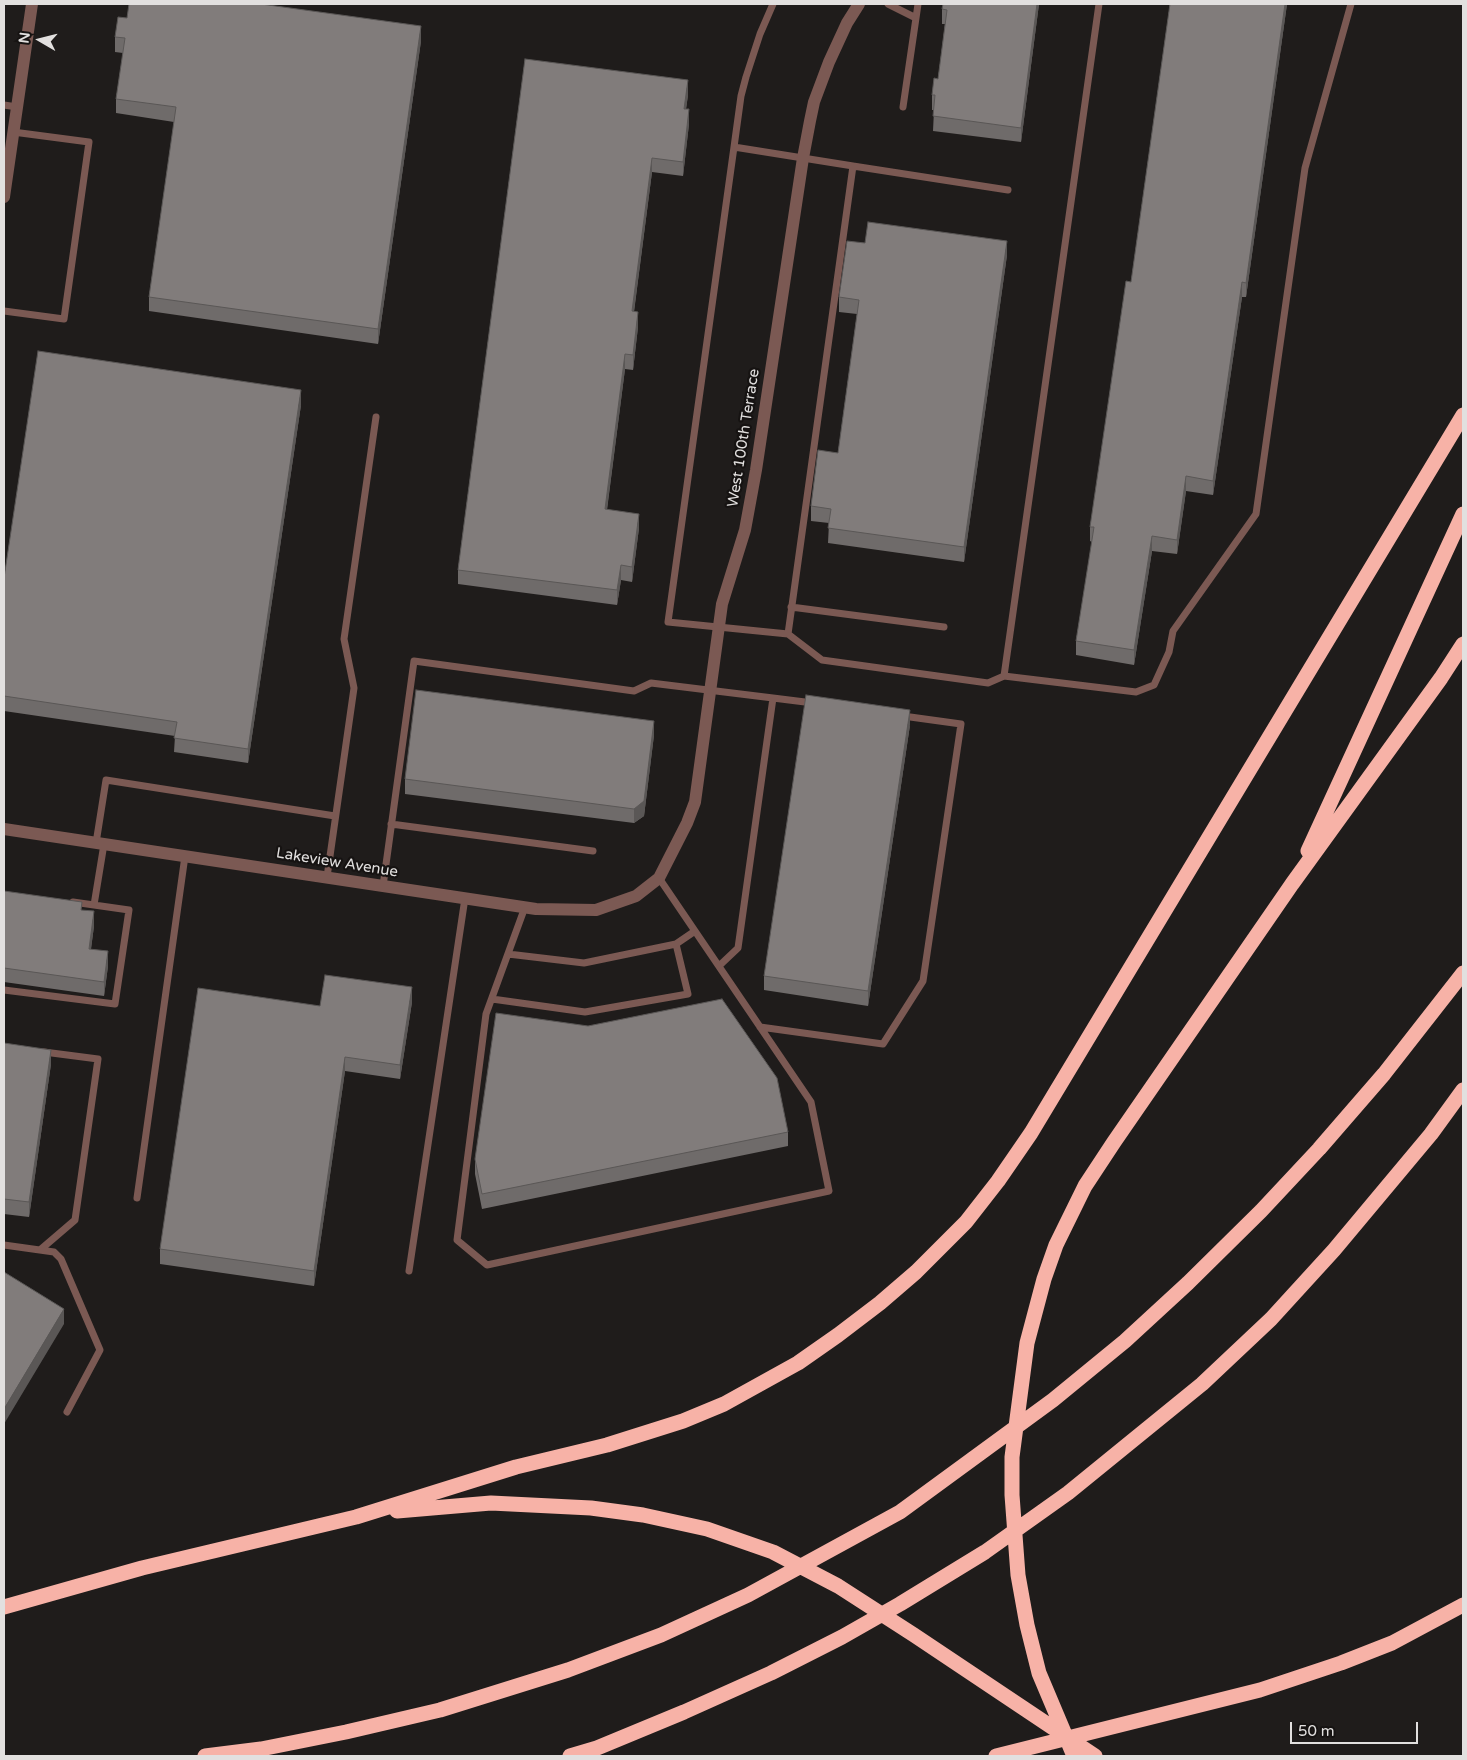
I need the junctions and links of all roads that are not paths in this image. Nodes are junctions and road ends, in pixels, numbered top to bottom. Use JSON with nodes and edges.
{"nodes":[{"id":1,"x":32,"y":4,"type":"edge"},
{"id":2,"x":774,"y":4,"type":"edge"},
{"id":3,"x":859,"y":4,"type":"edge"},
{"id":4,"x":888,"y":4,"type":"edge"},
{"id":5,"x":918,"y":4,"type":"edge"},
{"id":6,"x":1099,"y":4,"type":"edge"},
{"id":7,"x":1351,"y":4,"type":"edge"},
{"id":8,"x":916,"y":18,"type":"junction"},
{"id":9,"x":4,"y":105,"type":"edge"},
{"id":10,"x":17,"y":107,"type":"junction"},
{"id":11,"x":903,"y":107,"type":"dead end"},
{"id":12,"x":13,"y":132,"type":"junction"},
{"id":13,"x":734,"y":148,"type":"junction"},
{"id":14,"x":802,"y":158,"type":"junction"},
{"id":15,"x":854,"y":166,"type":"junction"},
{"id":16,"x":1008,"y":190,"type":"dead end"},
{"id":17,"x":4,"y":197,"type":"edge"},
{"id":18,"x":4,"y":311,"type":"edge"},
{"id":19,"x":1463,"y":415,"type":"edge"},
{"id":20,"x":376,"y":417,"type":"dead end"},
{"id":21,"x":1463,"y":514,"type":"edge"},
{"id":22,"x":791,"y":607,"type":"junction"},
{"id":23,"x":944,"y":627,"type":"dead end"},
{"id":24,"x":719,"y":628,"type":"junction"},
{"id":25,"x":788,"y":634,"type":"junction"},
{"id":26,"x":1463,"y":644,"type":"edge"},
{"id":27,"x":1004,"y":676,"type":"junction"},
{"id":28,"x":710,"y":689,"type":"junction"},
{"id":29,"x":773,"y":698,"type":"junction"},
{"id":30,"x":823,"y":705,"type":"edge"},
{"id":31,"x":892,"y":714,"type":"edge"},
{"id":32,"x":336,"y":816,"type":"junction"},
{"id":33,"x":391,"y":824,"type":"junction"},
{"id":34,"x":4,"y":829,"type":"edge"},
{"id":35,"x":100,"y":843,"type":"junction"},
{"id":36,"x":593,"y":852,"type":"dead end"},
{"id":37,"x":185,"y":856,"type":"junction"},
{"id":38,"x":326,"y":877,"type":"junction"},
{"id":39,"x":659,"y":878,"type":"junction"},
{"id":40,"x":1292,"y":884,"type":"junction"},
{"id":41,"x":383,"y":886,"type":"junction"},
{"id":42,"x":465,"y":898,"type":"junction"},
{"id":43,"x":67,"y":902,"type":"edge"},
{"id":44,"x":94,"y":905,"type":"junction"},
{"id":45,"x":525,"y":907,"type":"junction"},
{"id":46,"x":695,"y":931,"type":"junction"},
{"id":47,"x":676,"y":944,"type":"junction"},
{"id":48,"x":508,"y":954,"type":"junction"},
{"id":49,"x":719,"y":966,"type":"junction"},
{"id":50,"x":1463,"y":973,"type":"edge"},
{"id":51,"x":4,"y":990,"type":"edge"},
{"id":52,"x":492,"y":999,"type":"junction"},
{"id":53,"x":760,"y":1027,"type":"junction"},
{"id":54,"x":32,"y":1050,"type":"edge"},
{"id":55,"x":1463,"y":1090,"type":"edge"},
{"id":56,"x":137,"y":1198,"type":"dead end"},
{"id":57,"x":4,"y":1245,"type":"edge"},
{"id":58,"x":40,"y":1250,"type":"junction"},
{"id":59,"x":409,"y":1271,"type":"dead end"},
{"id":60,"x":67,"y":1412,"type":"dead end"},
{"id":61,"x":356,"y":1517,"type":"junction"},
{"id":62,"x":1463,"y":1605,"type":"edge"},
{"id":63,"x":4,"y":1607,"type":"edge"},
{"id":64,"x":206,"y":1756,"type":"edge"},
{"id":65,"x":570,"y":1756,"type":"edge"},
{"id":66,"x":996,"y":1756,"type":"edge"},
{"id":67,"x":1074,"y":1756,"type":"edge"},
{"id":68,"x":1095,"y":1756,"type":"edge"}],
"edges":[{"from":1,"to":10,"type":"street"},
{"from":2,"to":13,"type":"lane"},
{"from":3,"to":14,"type":"street","name":"West 100th Terrace"},
{"from":4,"to":8,"type":"lane"},
{"from":5,"to":8,"type":"lane"},
{"from":6,"to":27,"type":"lane"},
{"from":7,"to":27,"type":"lane"},
{"from":8,"to":11,"type":"lane"},
{"from":9,"to":10,"type":"lane"},
{"from":10,"to":12,"type":"street"},
{"from":12,"to":17,"type":"street"},
{"from":12,"to":18,"type":"lane"},
{"from":13,"to":14,"type":"lane"},
{"from":13,"to":24,"type":"lane"},
{"from":14,"to":15,"type":"lane"},
{"from":14,"to":24,"type":"street","name":"West 100th Terrace"},
{"from":15,"to":16,"type":"lane"},
{"from":15,"to":22,"type":"lane"},
{"from":19,"to":61,"type":"highway"},
{"from":20,"to":32,"type":"lane"},
{"from":21,"to":40,"type":"highway"},
{"from":22,"to":23,"type":"lane"},
{"from":22,"to":25,"type":"lane"},
{"from":24,"to":25,"type":"lane"},
{"from":24,"to":28,"type":"street","name":"West 100th Terrace"},
{"from":25,"to":27,"type":"lane"},
{"from":26,"to":40,"type":"highway"},
{"from":28,"to":29,"type":"lane"},
{"from":28,"to":33,"type":"lane"},
{"from":28,"to":39,"type":"street","name":"West 100th Terrace"},
{"from":29,"to":30,"type":"lane"},
{"from":29,"to":49,"type":"lane"},
{"from":31,"to":53,"type":"lane"},
{"from":32,"to":35,"type":"lane"},
{"from":32,"to":38,"type":"lane"},
{"from":33,"to":36,"type":"lane"},
{"from":33,"to":41,"type":"lane"},
{"from":34,"to":35,"type":"street","name":"Lakeview Avenue"},
{"from":35,"to":37,"type":"street","name":"Lakeview Avenue"},
{"from":35,"to":44,"type":"lane"},
{"from":37,"to":38,"type":"street","name":"Lakeview Avenue"},
{"from":37,"to":56,"type":"lane"},
{"from":38,"to":41,"type":"street","name":"Lakeview Avenue"},
{"from":39,"to":45,"type":"street","name":"Lakeview Avenue"},
{"from":39,"to":46,"type":"lane"},
{"from":40,"to":67,"type":"highway"},
{"from":41,"to":42,"type":"street","name":"Lakeview Avenue"},
{"from":42,"to":45,"type":"street","name":"Lakeview Avenue"},
{"from":42,"to":59,"type":"lane"},
{"from":43,"to":44,"type":"lane"},
{"from":44,"to":51,"type":"lane"},
{"from":45,"to":48,"type":"lane"},
{"from":46,"to":47,"type":"lane"},
{"from":46,"to":49,"type":"lane"},
{"from":47,"to":48,"type":"lane"},
{"from":47,"to":52,"type":"lane"},
{"from":48,"to":52,"type":"lane"},
{"from":49,"to":53,"type":"lane"},
{"from":50,"to":64,"type":"highway"},
{"from":52,"to":53,"type":"lane"},
{"from":54,"to":58,"type":"lane"},
{"from":55,"to":65,"type":"highway"},
{"from":57,"to":58,"type":"lane"},
{"from":58,"to":60,"type":"lane"},
{"from":61,"to":63,"type":"highway"},
{"from":61,"to":68,"type":"highway"},
{"from":62,"to":66,"type":"highway"}]}
